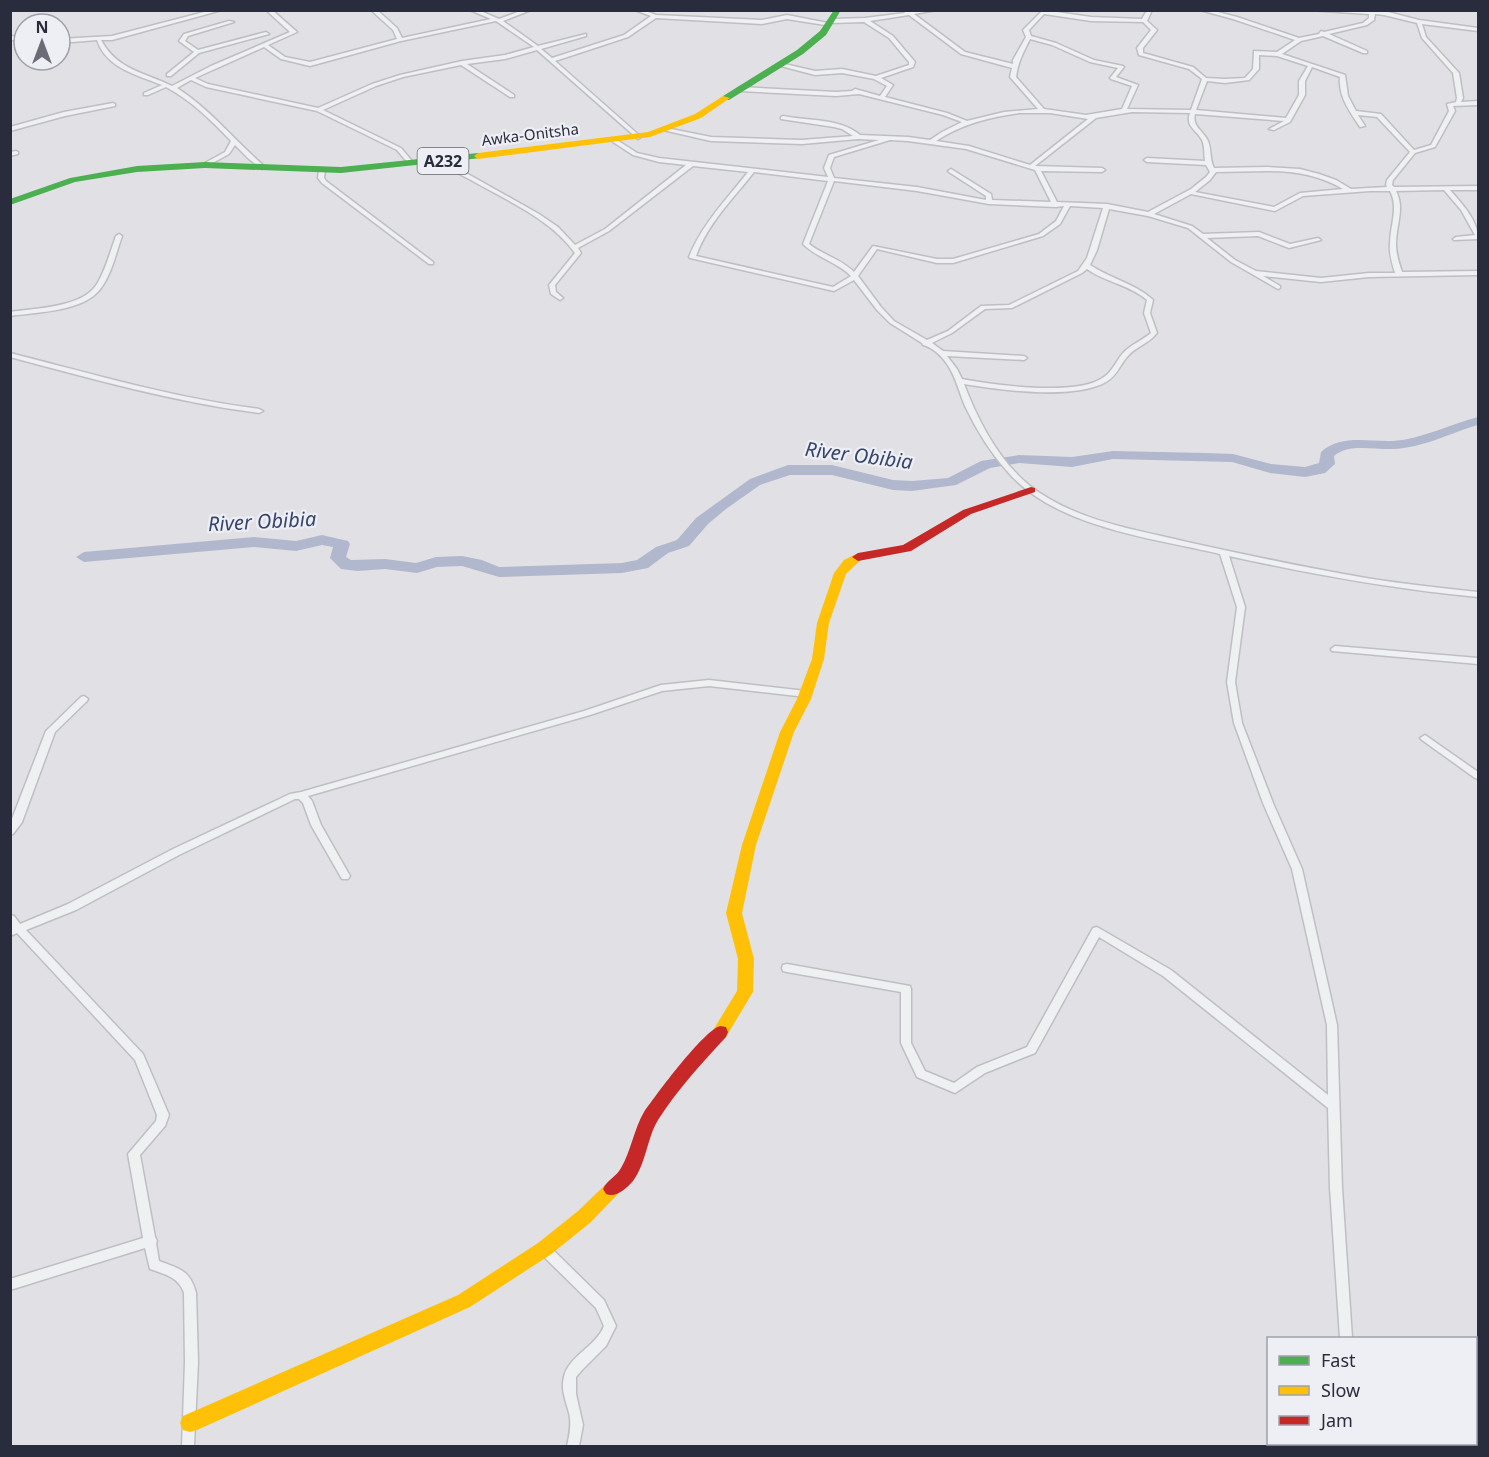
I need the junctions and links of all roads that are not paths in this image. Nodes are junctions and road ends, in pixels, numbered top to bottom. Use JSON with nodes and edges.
{"nodes":[{"id":1,"x":185,"y":10,"type":"edge"},
{"id":2,"x":220,"y":10,"type":"edge"},
{"id":3,"x":268,"y":10,"type":"edge"},
{"id":4,"x":373,"y":10,"type":"edge"},
{"id":5,"x":472,"y":10,"type":"edge"},
{"id":6,"x":529,"y":10,"type":"edge"},
{"id":7,"x":636,"y":10,"type":"edge"},
{"id":8,"x":777,"y":10,"type":"edge"},
{"id":9,"x":935,"y":10,"type":"edge"},
{"id":10,"x":1150,"y":10,"type":"edge"},
{"id":11,"x":1202,"y":10,"type":"edge"},
{"id":12,"x":1241,"y":10,"type":"edge"},
{"id":13,"x":1310,"y":10,"type":"edge"},
{"id":14,"x":906,"y":12,"type":"edge"},
{"id":15,"x":1046,"y":12,"type":"edge"},
{"id":16,"x":1372,"y":12,"type":"junction"},
{"id":17,"x":1390,"y":12,"type":"edge"},
{"id":18,"x":196,"y":16,"type":"junction"},
{"id":19,"x":655,"y":16,"type":"junction"},
{"id":20,"x":832,"y":16,"type":"edge"},
{"id":21,"x":778,"y":18,"type":"junction"},
{"id":22,"x":1234,"y":18,"type":"junction"},
{"id":23,"x":865,"y":20,"type":"junction"},
{"id":24,"x":497,"y":21,"type":"junction"},
{"id":25,"x":1144,"y":21,"type":"junction"},
{"id":26,"x":231,"y":22,"type":"dead end"},
{"id":27,"x":1419,"y":22,"type":"junction"},
{"id":28,"x":1479,"y":29,"type":"edge"},
{"id":29,"x":1321,"y":33,"type":"junction"},
{"id":30,"x":266,"y":34,"type":"dead end"},
{"id":31,"x":584,"y":35,"type":"dead end"},
{"id":32,"x":1029,"y":38,"type":"junction"},
{"id":33,"x":400,"y":39,"type":"junction"},
{"id":34,"x":99,"y":40,"type":"junction"},
{"id":35,"x":1299,"y":40,"type":"junction"},
{"id":36,"x":72,"y":41,"type":"edge"},
{"id":37,"x":264,"y":45,"type":"junction"},
{"id":38,"x":537,"y":47,"type":"junction"},
{"id":39,"x":197,"y":52,"type":"junction"},
{"id":40,"x":1365,"y":52,"type":"dead end"},
{"id":41,"x":1278,"y":54,"type":"junction"},
{"id":42,"x":552,"y":60,"type":"junction"},
{"id":43,"x":462,"y":63,"type":"junction"},
{"id":44,"x":780,"y":65,"type":"junction"},
{"id":45,"x":1311,"y":65,"type":"junction"},
{"id":46,"x":1016,"y":67,"type":"junction"},
{"id":47,"x":169,"y":75,"type":"junction"},
{"id":48,"x":149,"y":78,"type":"junction"},
{"id":49,"x":190,"y":78,"type":"junction"},
{"id":50,"x":876,"y":78,"type":"junction"},
{"id":51,"x":1205,"y":79,"type":"junction"},
{"id":52,"x":178,"y":84,"type":"junction"},
{"id":53,"x":169,"y":87,"type":"junction"},
{"id":54,"x":740,"y":89,"type":"junction"},
{"id":55,"x":853,"y":91,"type":"dead end"},
{"id":56,"x":860,"y":92,"type":"junction"},
{"id":57,"x":146,"y":94,"type":"dead end"},
{"id":58,"x":512,"y":96,"type":"dead end"},
{"id":59,"x":882,"y":97,"type":"junction"},
{"id":60,"x":1458,"y":103,"type":"junction"},
{"id":61,"x":1479,"y":104,"type":"edge"},
{"id":62,"x":113,"y":105,"type":"dead end"},
{"id":63,"x":319,"y":110,"type":"junction"},
{"id":64,"x":1124,"y":110,"type":"junction"},
{"id":65,"x":1043,"y":111,"type":"junction"},
{"id":66,"x":1191,"y":112,"type":"junction"},
{"id":67,"x":1354,"y":113,"type":"junction"},
{"id":68,"x":1095,"y":116,"type":"junction"},
{"id":69,"x":783,"y":118,"type":"dead end"},
{"id":70,"x":1288,"y":120,"type":"junction"},
{"id":71,"x":966,"y":122,"type":"junction"},
{"id":72,"x":803,"y":123,"type":"junction"},
{"id":73,"x":1362,"y":126,"type":"dead end"},
{"id":74,"x":10,"y":129,"type":"edge"},
{"id":75,"x":1272,"y":129,"type":"dead end"},
{"id":76,"x":666,"y":130,"type":"junction"},
{"id":77,"x":637,"y":135,"type":"junction"},
{"id":78,"x":858,"y":136,"type":"junction"},
{"id":79,"x":890,"y":138,"type":"junction"},
{"id":80,"x":234,"y":141,"type":"junction"},
{"id":81,"x":615,"y":141,"type":"junction"},
{"id":82,"x":932,"y":141,"type":"junction"},
{"id":83,"x":802,"y":142,"type":"junction"},
{"id":84,"x":1413,"y":152,"type":"junction"},
{"id":85,"x":1147,"y":160,"type":"dead end"},
{"id":86,"x":409,"y":161,"type":"junction"},
{"id":87,"x":441,"y":161,"type":"junction"},
{"id":88,"x":209,"y":163,"type":"junction"},
{"id":89,"x":1208,"y":163,"type":"junction"},
{"id":90,"x":691,"y":164,"type":"junction"},
{"id":91,"x":259,"y":165,"type":"junction"},
{"id":92,"x":1034,"y":167,"type":"junction"},
{"id":93,"x":322,"y":170,"type":"junction"},
{"id":94,"x":1102,"y":170,"type":"dead end"},
{"id":95,"x":1212,"y":170,"type":"junction"},
{"id":96,"x":752,"y":171,"type":"junction"},
{"id":97,"x":951,"y":171,"type":"dead end"},
{"id":98,"x":832,"y":179,"type":"junction"},
{"id":99,"x":1393,"y":188,"type":"junction"},
{"id":100,"x":1445,"y":188,"type":"junction"},
{"id":101,"x":1479,"y":188,"type":"edge"},
{"id":102,"x":1351,"y":191,"type":"junction"},
{"id":103,"x":1188,"y":192,"type":"junction"},
{"id":104,"x":989,"y":199,"type":"junction"},
{"id":105,"x":10,"y":200,"type":"edge"},
{"id":106,"x":1068,"y":204,"type":"junction"},
{"id":107,"x":1056,"y":205,"type":"junction"},
{"id":108,"x":1107,"y":206,"type":"junction"},
{"id":109,"x":1149,"y":214,"type":"junction"},
{"id":110,"x":119,"y":236,"type":"dead end"},
{"id":111,"x":1204,"y":236,"type":"junction"},
{"id":112,"x":1479,"y":236,"type":"edge"},
{"id":113,"x":1318,"y":240,"type":"dead end"},
{"id":114,"x":1456,"y":240,"type":"dead end"},
{"id":115,"x":576,"y":247,"type":"junction"},
{"id":116,"x":431,"y":263,"type":"dead end"},
{"id":117,"x":1087,"y":266,"type":"junction"},
{"id":118,"x":1255,"y":272,"type":"junction"},
{"id":119,"x":1479,"y":273,"type":"edge"},
{"id":120,"x":1399,"y":275,"type":"junction"},
{"id":121,"x":854,"y":277,"type":"junction"},
{"id":122,"x":1278,"y":287,"type":"dead end"},
{"id":123,"x":560,"y":298,"type":"dead end"},
{"id":124,"x":10,"y":314,"type":"edge"},
{"id":125,"x":925,"y":344,"type":"junction"},
{"id":126,"x":940,"y":353,"type":"junction"},
{"id":127,"x":10,"y":355,"type":"edge"},
{"id":128,"x":1024,"y":358,"type":"dead end"},
{"id":129,"x":959,"y":381,"type":"junction"},
{"id":130,"x":259,"y":411,"type":"dead end"},
{"id":131,"x":1031,"y":490,"type":"junction"},
{"id":132,"x":1224,"y":553,"type":"junction"},
{"id":133,"x":1479,"y":594,"type":"edge"},
{"id":134,"x":1335,"y":649,"type":"dead end"},
{"id":135,"x":1479,"y":662,"type":"edge"},
{"id":136,"x":806,"y":694,"type":"junction"},
{"id":137,"x":84,"y":699,"type":"dead end"},
{"id":138,"x":1425,"y":738,"type":"dead end"},
{"id":139,"x":1476,"y":770,"type":"edge"},
{"id":140,"x":301,"y":795,"type":"junction"},
{"id":141,"x":10,"y":832,"type":"edge"},
{"id":142,"x":345,"y":876,"type":"dead end"},
{"id":143,"x":10,"y":919,"type":"edge"},
{"id":144,"x":15,"y":931,"type":"edge"},
{"id":145,"x":787,"y":968,"type":"dead end"},
{"id":146,"x":1334,"y":1106,"type":"junction"},
{"id":147,"x":151,"y":1240,"type":"junction"},
{"id":148,"x":544,"y":1249,"type":"junction"},
{"id":149,"x":10,"y":1285,"type":"edge"},
{"id":150,"x":1346,"y":1337,"type":"edge"},
{"id":151,"x":190,"y":1424,"type":"junction"},
{"id":152,"x":188,"y":1446,"type":"edge"},
{"id":153,"x":573,"y":1446,"type":"edge"}],
"edges":[{"from":1,"to":18,"type":"street"},
{"from":2,"to":18,"type":"street"},
{"from":3,"to":37,"type":"street"},
{"from":4,"to":33,"type":"street"},
{"from":5,"to":24,"type":"street"},
{"from":6,"to":24,"type":"street"},
{"from":7,"to":19,"type":"street"},
{"from":8,"to":21,"type":"street"},
{"from":9,"to":14,"type":"street"},
{"from":10,"to":25,"type":"street"},
{"from":11,"to":22,"type":"street"},
{"from":12,"to":22,"type":"street"},
{"from":13,"to":16,"type":"street"},
{"from":14,"to":23,"type":"street"},
{"from":14,"to":46,"type":"street"},
{"from":15,"to":25,"type":"street"},
{"from":15,"to":32,"type":"street"},
{"from":16,"to":17,"type":"street"},
{"from":16,"to":29,"type":"street"},
{"from":17,"to":27,"type":"street"},
{"from":18,"to":34,"type":"street"},
{"from":19,"to":21,"type":"street"},
{"from":19,"to":42,"type":"street"},
{"from":20,"to":21,"type":"street"},
{"from":20,"to":23,"type":"street"},
{"from":20,"to":44,"type":"main road","name":"Awka-Onitsha","number":"A232"},
{"from":20,"to":77,"type":"main road","name":"Awka-Onitsha","number":"A232"},
{"from":22,"to":35,"type":"street"},
{"from":23,"to":50,"type":"street"},
{"from":24,"to":33,"type":"street"},
{"from":24,"to":38,"type":"street"},
{"from":25,"to":51,"type":"street"},
{"from":26,"to":39,"type":"street"},
{"from":27,"to":28,"type":"street"},
{"from":27,"to":60,"type":"street"},
{"from":29,"to":35,"type":"street"},
{"from":29,"to":40,"type":"street"},
{"from":30,"to":39,"type":"street"},
{"from":31,"to":38,"type":"street"},
{"from":32,"to":46,"type":"street"},
{"from":32,"to":64,"type":"street"},
{"from":33,"to":37,"type":"street"},
{"from":34,"to":36,"type":"street"},
{"from":34,"to":48,"type":"street"},
{"from":35,"to":41,"type":"street"},
{"from":37,"to":49,"type":"street"},
{"from":38,"to":42,"type":"street"},
{"from":38,"to":43,"type":"street"},
{"from":39,"to":47,"type":"street"},
{"from":41,"to":45,"type":"street"},
{"from":41,"to":51,"type":"street"},
{"from":42,"to":77,"type":"street"},
{"from":43,"to":58,"type":"street"},
{"from":43,"to":63,"type":"street"},
{"from":44,"to":50,"type":"street"},
{"from":44,"to":54,"type":"main road","name":"Awka-Onitsha","number":"A232"},
{"from":45,"to":67,"type":"street"},
{"from":45,"to":70,"type":"street"},
{"from":46,"to":65,"type":"street"},
{"from":47,"to":48,"type":"street"},
{"from":47,"to":52,"type":"street"},
{"from":48,"to":53,"type":"street"},
{"from":49,"to":52,"type":"street"},
{"from":49,"to":63,"type":"street"},
{"from":50,"to":59,"type":"street"},
{"from":51,"to":66,"type":"street"},
{"from":52,"to":53,"type":"street"},
{"from":53,"to":57,"type":"street"},
{"from":53,"to":80,"type":"street"},
{"from":54,"to":56,"type":"street"},
{"from":54,"to":76,"type":"main road","name":"Awka-Onitsha","number":"A232"},
{"from":55,"to":56,"type":"street"},
{"from":56,"to":59,"type":"street"},
{"from":59,"to":71,"type":"street"},
{"from":60,"to":61,"type":"street"},
{"from":60,"to":84,"type":"street"},
{"from":62,"to":74,"type":"street"},
{"from":63,"to":86,"type":"street"},
{"from":64,"to":66,"type":"street"},
{"from":64,"to":68,"type":"street"},
{"from":65,"to":68,"type":"street"},
{"from":65,"to":71,"type":"street"},
{"from":66,"to":70,"type":"street"},
{"from":66,"to":89,"type":"street"},
{"from":67,"to":73,"type":"street"},
{"from":67,"to":84,"type":"street"},
{"from":68,"to":92,"type":"street"},
{"from":69,"to":72,"type":"street"},
{"from":70,"to":75,"type":"street"},
{"from":71,"to":82,"type":"street"},
{"from":72,"to":78,"type":"street"},
{"from":72,"to":83,"type":"street"},
{"from":76,"to":77,"type":"main road","name":"Awka-Onitsha","number":"A232"},
{"from":76,"to":83,"type":"street"},
{"from":77,"to":81,"type":"main road","name":"Awka-Onitsha","number":"A232"},
{"from":77,"to":86,"type":"main road","name":"Awka-Onitsha","number":"A232"},
{"from":78,"to":79,"type":"street"},
{"from":78,"to":83,"type":"street"},
{"from":79,"to":82,"type":"street"},
{"from":79,"to":98,"type":"street"},
{"from":80,"to":88,"type":"street"},
{"from":80,"to":91,"type":"street"},
{"from":81,"to":87,"type":"main road","name":"Awka-Onitsha","number":"A232"},
{"from":81,"to":90,"type":"street"},
{"from":82,"to":92,"type":"street"},
{"from":84,"to":99,"type":"street"},
{"from":85,"to":89,"type":"street"},
{"from":86,"to":91,"type":"main road","name":"Awka-Onitsha","number":"A232"},
{"from":87,"to":93,"type":"main road","name":"Awka-Onitsha","number":"A232"},
{"from":87,"to":115,"type":"street"},
{"from":88,"to":91,"type":"main road","name":"Awka-Onitsha","number":"A232"},
{"from":88,"to":105,"type":"main road","name":"Awka-Onitsha","number":"A232"},
{"from":89,"to":95,"type":"street"},
{"from":90,"to":96,"type":"street"},
{"from":90,"to":115,"type":"street"},
{"from":91,"to":93,"type":"main road","name":"Awka-Onitsha","number":"A232"},
{"from":92,"to":94,"type":"street"},
{"from":92,"to":107,"type":"street"},
{"from":93,"to":116,"type":"street"},
{"from":95,"to":102,"type":"street"},
{"from":95,"to":103,"type":"street"},
{"from":96,"to":98,"type":"street"},
{"from":96,"to":121,"type":"street"},
{"from":97,"to":104,"type":"street"},
{"from":98,"to":104,"type":"street"},
{"from":98,"to":121,"type":"street"},
{"from":99,"to":100,"type":"street"},
{"from":99,"to":102,"type":"street"},
{"from":99,"to":120,"type":"street"},
{"from":100,"to":101,"type":"street"},
{"from":100,"to":112,"type":"street"},
{"from":102,"to":103,"type":"street"},
{"from":103,"to":109,"type":"street"},
{"from":104,"to":107,"type":"street"},
{"from":106,"to":107,"type":"street"},
{"from":106,"to":108,"type":"street"},
{"from":106,"to":121,"type":"street"},
{"from":108,"to":109,"type":"street"},
{"from":108,"to":117,"type":"street"},
{"from":109,"to":111,"type":"street"},
{"from":110,"to":124,"type":"street"},
{"from":111,"to":113,"type":"street"},
{"from":111,"to":118,"type":"street"},
{"from":112,"to":114,"type":"street"},
{"from":115,"to":123,"type":"street"},
{"from":117,"to":125,"type":"street"},
{"from":117,"to":129,"type":"street"},
{"from":118,"to":120,"type":"street"},
{"from":118,"to":122,"type":"street"},
{"from":119,"to":120,"type":"street"},
{"from":121,"to":125,"type":"street"},
{"from":125,"to":126,"type":"street"},
{"from":126,"to":128,"type":"street"},
{"from":126,"to":129,"type":"street"},
{"from":127,"to":130,"type":"street"},
{"from":129,"to":131,"type":"street"},
{"from":131,"to":132,"type":"street"},
{"from":131,"to":136,"type":"main road"},
{"from":132,"to":133,"type":"street"},
{"from":132,"to":146,"type":"street"},
{"from":134,"to":135,"type":"street"},
{"from":136,"to":140,"type":"street"},
{"from":136,"to":148,"type":"main road"},
{"from":137,"to":141,"type":"street"},
{"from":138,"to":139,"type":"street"},
{"from":140,"to":142,"type":"street"},
{"from":140,"to":144,"type":"street"},
{"from":143,"to":144,"type":"street"},
{"from":144,"to":147,"type":"street"},
{"from":145,"to":146,"type":"street"},
{"from":146,"to":150,"type":"street"},
{"from":147,"to":149,"type":"street"},
{"from":147,"to":151,"type":"street"},
{"from":148,"to":151,"type":"main road"},
{"from":148,"to":153,"type":"street"},
{"from":151,"to":152,"type":"street"}]}
